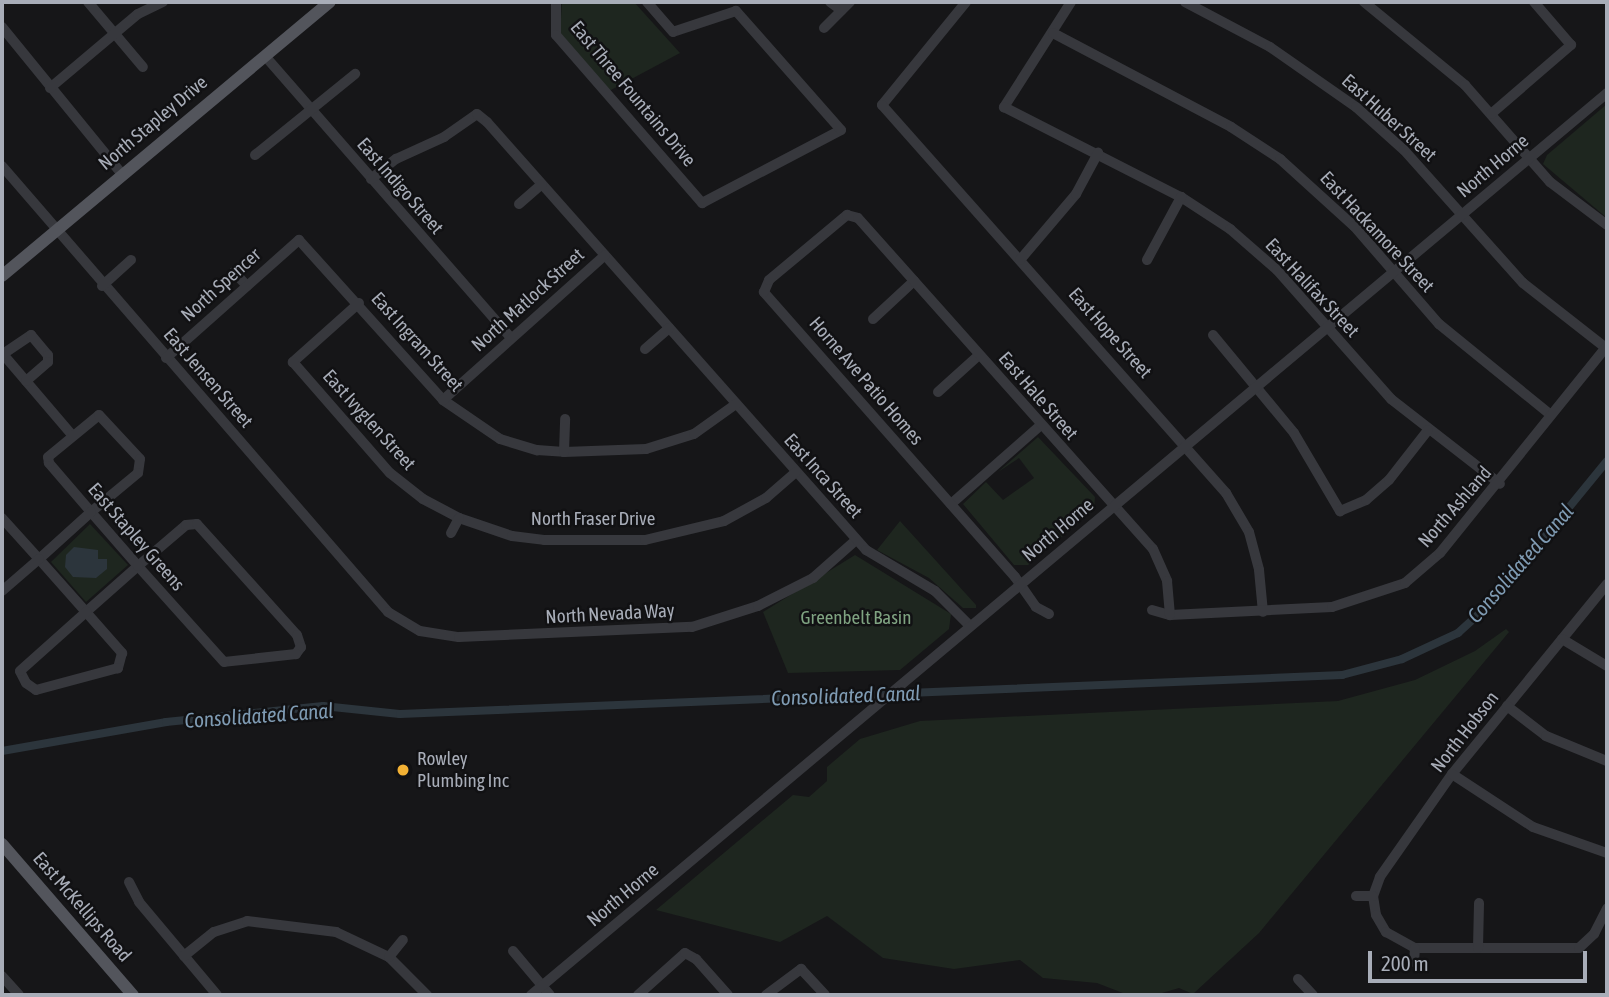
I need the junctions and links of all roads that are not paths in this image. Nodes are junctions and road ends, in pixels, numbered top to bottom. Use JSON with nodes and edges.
{"nodes":[{"id":1,"x":88,"y":2,"type":"edge"},
{"id":2,"x":163,"y":2,"type":"edge"},
{"id":3,"x":330,"y":2,"type":"edge"},
{"id":4,"x":555,"y":2,"type":"edge"},
{"id":5,"x":647,"y":2,"type":"edge"},
{"id":6,"x":830,"y":2,"type":"edge"},
{"id":7,"x":850,"y":2,"type":"edge"},
{"id":8,"x":966,"y":2,"type":"edge"},
{"id":9,"x":1071,"y":2,"type":"edge"},
{"id":10,"x":1185,"y":2,"type":"edge"},
{"id":11,"x":1364,"y":2,"type":"edge"},
{"id":12,"x":1534,"y":2,"type":"edge"},
{"id":13,"x":841,"y":10,"type":"junction"},
{"id":14,"x":2,"y":27,"type":"edge"},
{"id":15,"x":824,"y":28,"type":"dead end"},
{"id":16,"x":1053,"y":33,"type":"junction"},
{"id":17,"x":114,"y":34,"type":"junction"},
{"id":18,"x":265,"y":56,"type":"junction"},
{"id":19,"x":143,"y":67,"type":"dead end"},
{"id":20,"x":355,"y":74,"type":"dead end"},
{"id":21,"x":50,"y":88,"type":"junction"},
{"id":22,"x":1607,"y":93,"type":"edge"},
{"id":23,"x":310,"y":109,"type":"junction"},
{"id":24,"x":1491,"y":114,"type":"junction"},
{"id":25,"x":1098,"y":153,"type":"junction"},
{"id":26,"x":256,"y":155,"type":"dead end"},
{"id":27,"x":1528,"y":159,"type":"junction"},
{"id":28,"x":2,"y":166,"type":"edge"},
{"id":29,"x":122,"y":173,"type":"junction"},
{"id":30,"x":370,"y":179,"type":"junction"},
{"id":31,"x":542,"y":184,"type":"junction"},
{"id":32,"x":1181,"y":197,"type":"junction"},
{"id":33,"x":519,"y":204,"type":"dead end"},
{"id":34,"x":852,"y":214,"type":"joint"},
{"id":35,"x":1462,"y":215,"type":"junction"},
{"id":36,"x":1607,"y":225,"type":"edge"},
{"id":37,"x":55,"y":231,"type":"junction"},
{"id":38,"x":299,"y":240,"type":"joint"},
{"id":39,"x":605,"y":255,"type":"junction"},
{"id":40,"x":131,"y":260,"type":"dead end"},
{"id":41,"x":1020,"y":260,"type":"junction"},
{"id":42,"x":1147,"y":260,"type":"dead end"},
{"id":43,"x":234,"y":272,"type":"dead end"},
{"id":44,"x":1394,"y":272,"type":"junction"},
{"id":45,"x":2,"y":276,"type":"edge"},
{"id":46,"x":914,"y":281,"type":"junction"},
{"id":47,"x":102,"y":286,"type":"junction"},
{"id":48,"x":247,"y":286,"type":"junction"},
{"id":49,"x":359,"y":303,"type":"junction"},
{"id":50,"x":873,"y":319,"type":"dead end"},
{"id":51,"x":669,"y":327,"type":"junction"},
{"id":52,"x":1328,"y":327,"type":"junction"},
{"id":53,"x":1213,"y":335,"type":"dead end"},
{"id":54,"x":511,"y":338,"type":"junction"},
{"id":55,"x":1606,"y":347,"type":"edge"},
{"id":56,"x":645,"y":349,"type":"dead end"},
{"id":57,"x":2,"y":354,"type":"edge"},
{"id":58,"x":979,"y":355,"type":"junction"},
{"id":59,"x":166,"y":358,"type":"junction"},
{"id":60,"x":26,"y":381,"type":"junction"},
{"id":61,"x":1257,"y":386,"type":"junction"},
{"id":62,"x":938,"y":392,"type":"dead end"},
{"id":63,"x":443,"y":400,"type":"junction"},
{"id":64,"x":736,"y":404,"type":"junction"},
{"id":65,"x":1551,"y":415,"type":"junction"},
{"id":66,"x":565,"y":419,"type":"dead end"},
{"id":67,"x":1041,"y":425,"type":"junction"},
{"id":68,"x":1428,"y":429,"type":"junction"},
{"id":69,"x":72,"y":435,"type":"junction"},
{"id":70,"x":1186,"y":444,"type":"junction"},
{"id":71,"x":564,"y":452,"type":"junction"},
{"id":72,"x":796,"y":472,"type":"junction"},
{"id":73,"x":1500,"y":484,"type":"junction"},
{"id":74,"x":951,"y":504,"type":"junction"},
{"id":75,"x":1115,"y":505,"type":"junction"},
{"id":76,"x":91,"y":512,"type":"junction"},
{"id":77,"x":2,"y":518,"type":"edge"},
{"id":78,"x":459,"y":518,"type":"junction"},
{"id":79,"x":451,"y":533,"type":"dead end"},
{"id":80,"x":856,"y":540,"type":"junction"},
{"id":81,"x":39,"y":559,"type":"junction"},
{"id":82,"x":138,"y":566,"type":"junction"},
{"id":83,"x":1607,"y":584,"type":"edge"},
{"id":84,"x":1019,"y":585,"type":"junction"},
{"id":85,"x":2,"y":591,"type":"edge"},
{"id":86,"x":1152,"y":610,"type":"dead end"},
{"id":87,"x":86,"y":612,"type":"junction"},
{"id":88,"x":388,"y":612,"type":"joint"},
{"id":89,"x":1263,"y":612,"type":"junction"},
{"id":90,"x":1049,"y":614,"type":"dead end"},
{"id":91,"x":1170,"y":615,"type":"junction"},
{"id":92,"x":970,"y":626,"type":"junction"},
{"id":93,"x":1562,"y":639,"type":"junction"},
{"id":94,"x":1607,"y":666,"type":"edge"},
{"id":95,"x":1507,"y":706,"type":"junction"},
{"id":96,"x":1607,"y":761,"type":"edge"},
{"id":97,"x":1452,"y":774,"type":"junction"},
{"id":98,"x":2,"y":844,"type":"edge"},
{"id":99,"x":1607,"y":853,"type":"edge"},
{"id":100,"x":130,"y":882,"type":"dead end"},
{"id":101,"x":1356,"y":896,"type":"dead end"},
{"id":102,"x":1373,"y":896,"type":"junction"},
{"id":103,"x":1479,"y":903,"type":"dead end"},
{"id":104,"x":1607,"y":908,"type":"edge"},
{"id":105,"x":403,"y":940,"type":"dead end"},
{"id":106,"x":1415,"y":948,"type":"junction"},
{"id":107,"x":1478,"y":948,"type":"junction"},
{"id":108,"x":513,"y":951,"type":"dead end"},
{"id":109,"x":184,"y":956,"type":"junction"},
{"id":110,"x":389,"y":957,"type":"junction"},
{"id":111,"x":1414,"y":962,"type":"dead end"},
{"id":112,"x":2,"y":976,"type":"edge"},
{"id":113,"x":1298,"y":979,"type":"dead end"},
{"id":114,"x":542,"y":986,"type":"junction"},
{"id":115,"x":19,"y":995,"type":"edge"},
{"id":116,"x":133,"y":995,"type":"edge"},
{"id":117,"x":217,"y":995,"type":"edge"},
{"id":118,"x":427,"y":995,"type":"edge"},
{"id":119,"x":531,"y":995,"type":"edge"},
{"id":120,"x":550,"y":995,"type":"edge"},
{"id":121,"x":638,"y":995,"type":"edge"},
{"id":122,"x":728,"y":995,"type":"edge"},
{"id":123,"x":766,"y":995,"type":"edge"},
{"id":124,"x":825,"y":995,"type":"edge"},
{"id":125,"x":1313,"y":995,"type":"edge"}],
"edges":[{"from":1,"to":17,"type":"street"},
{"from":2,"to":17,"type":"street"},
{"from":3,"to":18,"type":"main road","name":"North Stapley Drive"},
{"from":4,"to":5,"type":"street","name":"East Three Fountains Drive"},
{"from":6,"to":13,"type":"street"},
{"from":7,"to":13,"type":"street"},
{"from":8,"to":41,"type":"street","name":"East Hope Street"},
{"from":9,"to":16,"type":"street"},
{"from":10,"to":35,"type":"street","name":"East Huber Street"},
{"from":11,"to":24,"type":"street"},
{"from":12,"to":24,"type":"street"},
{"from":13,"to":15,"type":"street"},
{"from":14,"to":21,"type":"street"},
{"from":16,"to":25,"type":"street","name":"East Halifax Street"},
{"from":16,"to":44,"type":"street","name":"East Hackamore Street"},
{"from":17,"to":19,"type":"street"},
{"from":17,"to":21,"type":"street"},
{"from":18,"to":23,"type":"street","name":"East Indigo Street"},
{"from":18,"to":29,"type":"main road","name":"North Stapley Drive"},
{"from":20,"to":23,"type":"street"},
{"from":21,"to":29,"type":"street"},
{"from":22,"to":27,"type":"street","name":"North Horne"},
{"from":23,"to":26,"type":"street"},
{"from":23,"to":30,"type":"street","name":"East Indigo Street"},
{"from":24,"to":27,"type":"street"},
{"from":25,"to":32,"type":"street","name":"East Halifax Street"},
{"from":25,"to":41,"type":"street"},
{"from":27,"to":35,"type":"street","name":"North Horne"},
{"from":27,"to":36,"type":"street"},
{"from":28,"to":37,"type":"street","name":"East Jensen Street"},
{"from":29,"to":37,"type":"main road","name":"North Stapley Drive"},
{"from":30,"to":31,"type":"street","name":"East Inca Street"},
{"from":30,"to":54,"type":"street","name":"East Indigo Street"},
{"from":31,"to":33,"type":"street"},
{"from":31,"to":39,"type":"street","name":"East Inca Street"},
{"from":32,"to":42,"type":"street"},
{"from":32,"to":52,"type":"street","name":"East Halifax Street"},
{"from":34,"to":46,"type":"street","name":"East Hale Street"},
{"from":34,"to":74,"type":"street","name":"Horne Ave Patio Homes"},
{"from":35,"to":44,"type":"street","name":"North Horne"},
{"from":35,"to":55,"type":"street","name":"East Huber Street"},
{"from":37,"to":45,"type":"main road","name":"North Stapley Drive"},
{"from":37,"to":47,"type":"street","name":"East Jensen Street"},
{"from":38,"to":48,"type":"street","name":"North Spencer"},
{"from":38,"to":49,"type":"street","name":"East Ingram Street"},
{"from":39,"to":51,"type":"street","name":"East Inca Street"},
{"from":39,"to":54,"type":"street","name":"North Matlock Street"},
{"from":40,"to":47,"type":"street"},
{"from":41,"to":70,"type":"street","name":"East Hope Street"},
{"from":43,"to":48,"type":"street"},
{"from":44,"to":52,"type":"street","name":"North Horne"},
{"from":44,"to":65,"type":"street","name":"East Hackamore Street"},
{"from":46,"to":50,"type":"street"},
{"from":46,"to":58,"type":"street","name":"East Hale Street"},
{"from":47,"to":59,"type":"street","name":"East Jensen Street"},
{"from":48,"to":59,"type":"street","name":"North Spencer"},
{"from":49,"to":63,"type":"street","name":"East Ingram Street"},
{"from":49,"to":78,"type":"street","name":"East Ivyglen Street"},
{"from":51,"to":56,"type":"street"},
{"from":51,"to":64,"type":"street","name":"East Inca Street"},
{"from":52,"to":61,"type":"street","name":"North Horne"},
{"from":52,"to":68,"type":"street","name":"East Halifax Street"},
{"from":53,"to":61,"type":"street"},
{"from":54,"to":63,"type":"street","name":"North Matlock Street"},
{"from":55,"to":65,"type":"street","name":"North Ashland"},
{"from":57,"to":60,"type":"street"},
{"from":57,"to":60,"type":"street"},
{"from":58,"to":62,"type":"street"},
{"from":58,"to":67,"type":"street","name":"East Hale Street"},
{"from":59,"to":88,"type":"street","name":"East Jensen Street"},
{"from":60,"to":69,"type":"street"},
{"from":61,"to":68,"type":"street"},
{"from":61,"to":70,"type":"street","name":"North Horne"},
{"from":63,"to":71,"type":"street","name":"East Ingram Street"},
{"from":64,"to":71,"type":"street","name":"East Ingram Street"},
{"from":64,"to":72,"type":"street","name":"East Inca Street"},
{"from":65,"to":73,"type":"street","name":"North Ashland"},
{"from":66,"to":71,"type":"street"},
{"from":67,"to":74,"type":"street"},
{"from":67,"to":75,"type":"street","name":"East Hale Street"},
{"from":68,"to":73,"type":"street","name":"East Halifax Street"},
{"from":69,"to":76,"type":"street","name":"East Stapley Greens"},
{"from":69,"to":76,"type":"street","name":"East Stapley Greens"},
{"from":70,"to":75,"type":"street","name":"North Horne"},
{"from":70,"to":89,"type":"street","name":"East Hope Street"},
{"from":72,"to":78,"type":"street","name":"North Fraser Drive"},
{"from":72,"to":80,"type":"street","name":"East Inca Street"},
{"from":73,"to":89,"type":"street","name":"North Ashland"},
{"from":74,"to":84,"type":"street","name":"Horne Ave Patio Homes"},
{"from":75,"to":84,"type":"street","name":"North Horne"},
{"from":75,"to":91,"type":"street","name":"East Hale Street"},
{"from":76,"to":81,"type":"street"},
{"from":76,"to":82,"type":"street","name":"East Stapley Greens"},
{"from":77,"to":81,"type":"street"},
{"from":78,"to":79,"type":"street"},
{"from":80,"to":88,"type":"street","name":"North Nevada Way"},
{"from":80,"to":92,"type":"street","name":"East Inca Street"},
{"from":81,"to":85,"type":"street"},
{"from":81,"to":87,"type":"street"},
{"from":82,"to":82,"type":"street","name":"East Stapley Greens"},
{"from":82,"to":87,"type":"street"},
{"from":83,"to":93,"type":"street","name":"North Hobson"},
{"from":84,"to":90,"type":"street","name":"Horne Ave Patio Homes"},
{"from":84,"to":92,"type":"street","name":"North Horne"},
{"from":86,"to":91,"type":"street","name":"North Ashland"},
{"from":87,"to":87,"type":"street"},
{"from":89,"to":91,"type":"street","name":"North Ashland"},
{"from":92,"to":114,"type":"street","name":"North Horne"},
{"from":93,"to":94,"type":"street"},
{"from":93,"to":95,"type":"street","name":"North Hobson"},
{"from":95,"to":96,"type":"street"},
{"from":95,"to":97,"type":"street","name":"North Hobson"},
{"from":97,"to":99,"type":"street"},
{"from":97,"to":102,"type":"street","name":"North Hobson"},
{"from":98,"to":116,"type":"main road","name":"East McKellips Road"},
{"from":100,"to":109,"type":"street"},
{"from":101,"to":102,"type":"street"},
{"from":102,"to":106,"type":"street"},
{"from":103,"to":107,"type":"street"},
{"from":104,"to":107,"type":"street"},
{"from":105,"to":110,"type":"street"},
{"from":106,"to":107,"type":"street"},
{"from":106,"to":111,"type":"street"},
{"from":108,"to":114,"type":"street"},
{"from":109,"to":110,"type":"street"},
{"from":109,"to":117,"type":"street"},
{"from":110,"to":118,"type":"street"},
{"from":112,"to":115,"type":"street"},
{"from":113,"to":125,"type":"street"},
{"from":114,"to":119,"type":"street","name":"North Horne"},
{"from":114,"to":120,"type":"street"},
{"from":121,"to":122,"type":"street"},
{"from":123,"to":124,"type":"street"}]}
